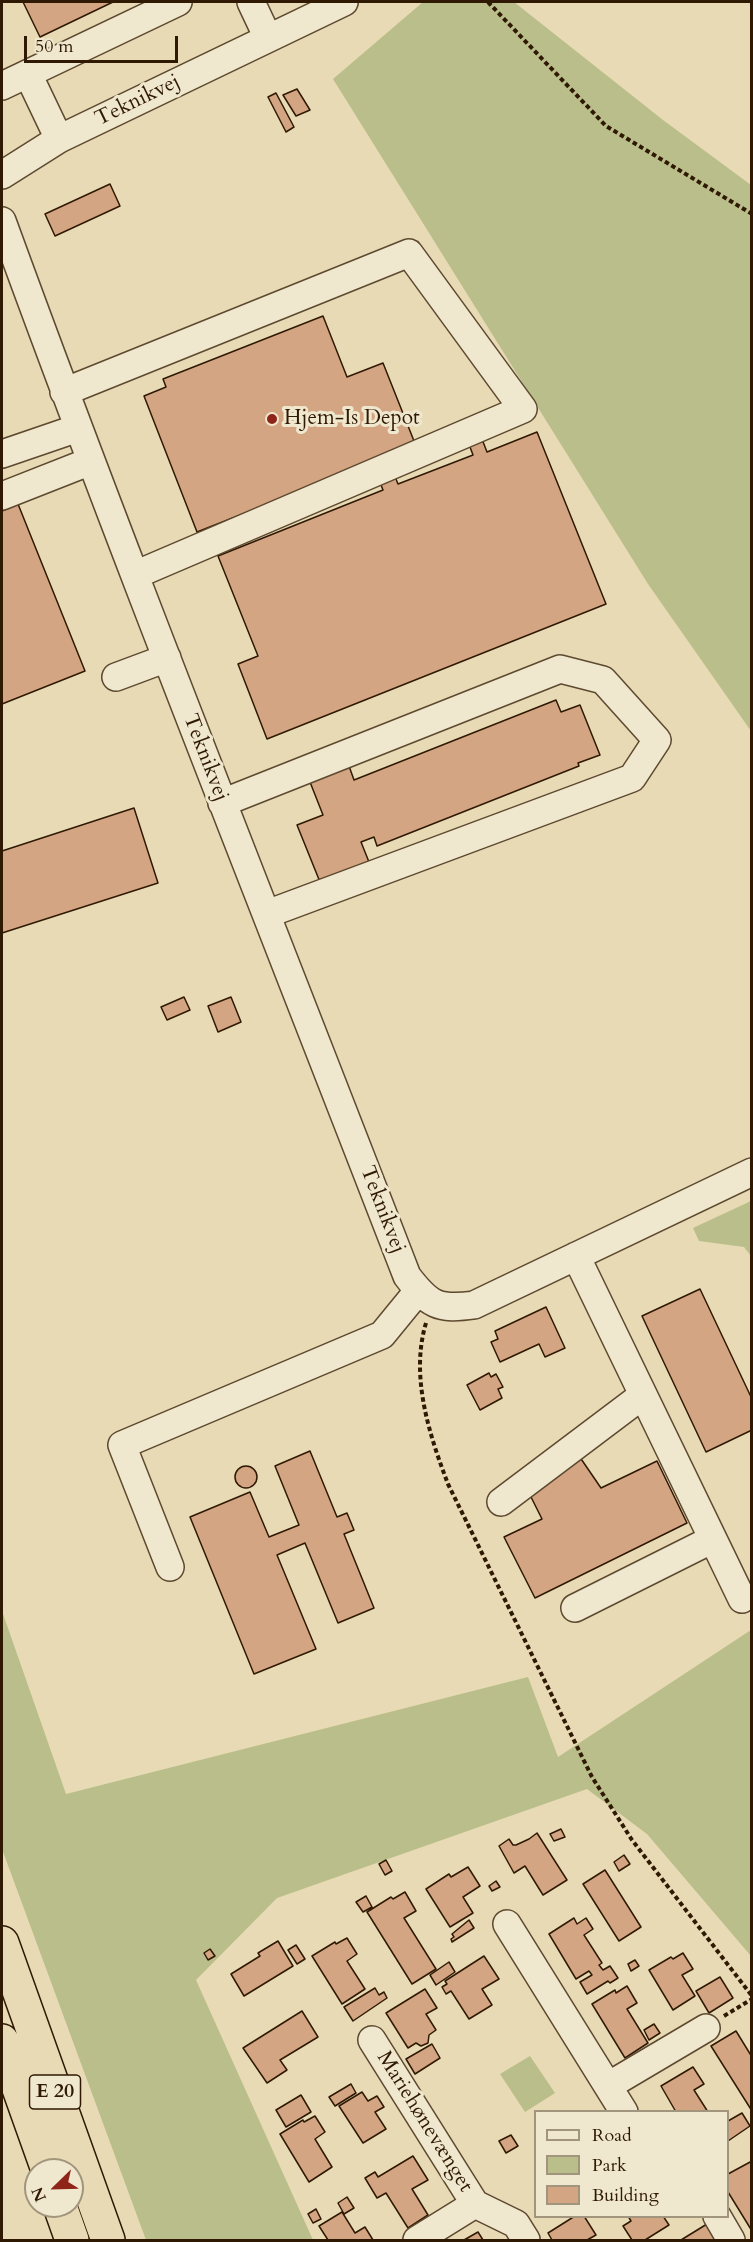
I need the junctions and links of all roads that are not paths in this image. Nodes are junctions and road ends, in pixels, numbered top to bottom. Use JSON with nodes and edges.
{"nodes":[{"id":1,"x":178,"y":2,"type":"edge"},
{"id":2,"x":251,"y":2,"type":"edge"},
{"id":3,"x":344,"y":2,"type":"edge"},
{"id":4,"x":268,"y":38,"type":"junction"},
{"id":5,"x":28,"y":74,"type":"junction"},
{"id":6,"x":2,"y":86,"type":"edge"},
{"id":7,"x":59,"y":139,"type":"junction"},
{"id":8,"x":2,"y":175,"type":"edge"},
{"id":9,"x":2,"y":220,"type":"edge"},
{"id":10,"x":64,"y":392,"type":"junction"},
{"id":11,"x":78,"y":428,"type":"junction"},
{"id":12,"x":2,"y":454,"type":"edge"},
{"id":13,"x":91,"y":461,"type":"junction"},
{"id":14,"x":2,"y":496,"type":"edge"},
{"id":15,"x":135,"y":575,"type":"junction"},
{"id":16,"x":167,"y":658,"type":"junction"},
{"id":17,"x":116,"y":677,"type":"dead end"},
{"id":18,"x":222,"y":803,"type":"junction"},
{"id":19,"x":267,"y":914,"type":"junction"},
{"id":20,"x":752,"y":1172,"type":"edge"},
{"id":21,"x":576,"y":1256,"type":"junction"},
{"id":22,"x":425,"y":1297,"type":"junction"},
{"id":23,"x":643,"y":1395,"type":"junction"},
{"id":24,"x":501,"y":1502,"type":"dead end"},
{"id":25,"x":713,"y":1539,"type":"junction"},
{"id":26,"x":170,"y":1567,"type":"dead end"},
{"id":27,"x":742,"y":1599,"type":"dead end"},
{"id":28,"x":575,"y":1608,"type":"dead end"},
{"id":29,"x":507,"y":1924,"type":"dead end"},
{"id":30,"x":2,"y":1943,"type":"edge"},
{"id":31,"x":706,"y":2028,"type":"road end"},
{"id":32,"x":372,"y":2040,"type":"dead end"},
{"id":33,"x":2,"y":2041,"type":"edge"},
{"id":34,"x":608,"y":2086,"type":"junction"},
{"id":35,"x":623,"y":2110,"type":"edge"},
{"id":36,"x":44,"y":2158,"type":"edge"},
{"id":37,"x":475,"y":2204,"type":"junction"},
{"id":38,"x":64,"y":2218,"type":"edge"},
{"id":39,"x":718,"y":2218,"type":"edge"},
{"id":40,"x":526,"y":2226,"type":"edge"},
{"id":41,"x":72,"y":2241,"type":"edge"},
{"id":42,"x":108,"y":2241,"type":"edge"},
{"id":43,"x":417,"y":2241,"type":"edge"},
{"id":44,"x":731,"y":2241,"type":"edge"}],
"edges":[{"from":1,"to":5,"type":"street"},
{"from":2,"to":4,"type":"street"},
{"from":3,"to":4,"type":"street","name":"Teknikvej"},
{"from":4,"to":7,"type":"street","name":"Teknikvej"},
{"from":5,"to":6,"type":"street"},
{"from":5,"to":7,"type":"street"},
{"from":7,"to":8,"type":"street","name":"Teknikvej"},
{"from":9,"to":10,"type":"street","name":"Teknikvej"},
{"from":10,"to":11,"type":"street","name":"Teknikvej"},
{"from":10,"to":15,"type":"street"},
{"from":11,"to":12,"type":"street"},
{"from":11,"to":13,"type":"street","name":"Teknikvej"},
{"from":13,"to":14,"type":"street"},
{"from":13,"to":15,"type":"street","name":"Teknikvej"},
{"from":15,"to":16,"type":"street","name":"Teknikvej"},
{"from":16,"to":17,"type":"street"},
{"from":16,"to":18,"type":"street","name":"Teknikvej"},
{"from":18,"to":19,"type":"street","name":"Teknikvej"},
{"from":18,"to":19,"type":"street"},
{"from":19,"to":22,"type":"street","name":"Teknikvej"},
{"from":20,"to":21,"type":"street"},
{"from":21,"to":22,"type":"street"},
{"from":21,"to":23,"type":"street"},
{"from":22,"to":26,"type":"street"},
{"from":23,"to":24,"type":"street"},
{"from":23,"to":25,"type":"street"},
{"from":25,"to":27,"type":"street"},
{"from":25,"to":28,"type":"street"},
{"from":29,"to":34,"type":"street"},
{"from":30,"to":42,"type":"highway","number":"E 20"},
{"from":31,"to":34,"type":"street"},
{"from":32,"to":37,"type":"street","name":"Mariehønevænget"},
{"from":33,"to":36,"type":"highway","number":"E 20"},
{"from":34,"to":35,"type":"street"},
{"from":37,"to":40,"type":"street","name":"Mariehønevænget"},
{"from":37,"to":43,"type":"street","name":"Mariehønevænget"},
{"from":38,"to":41,"type":"highway"},
{"from":39,"to":44,"type":"street"}]}
